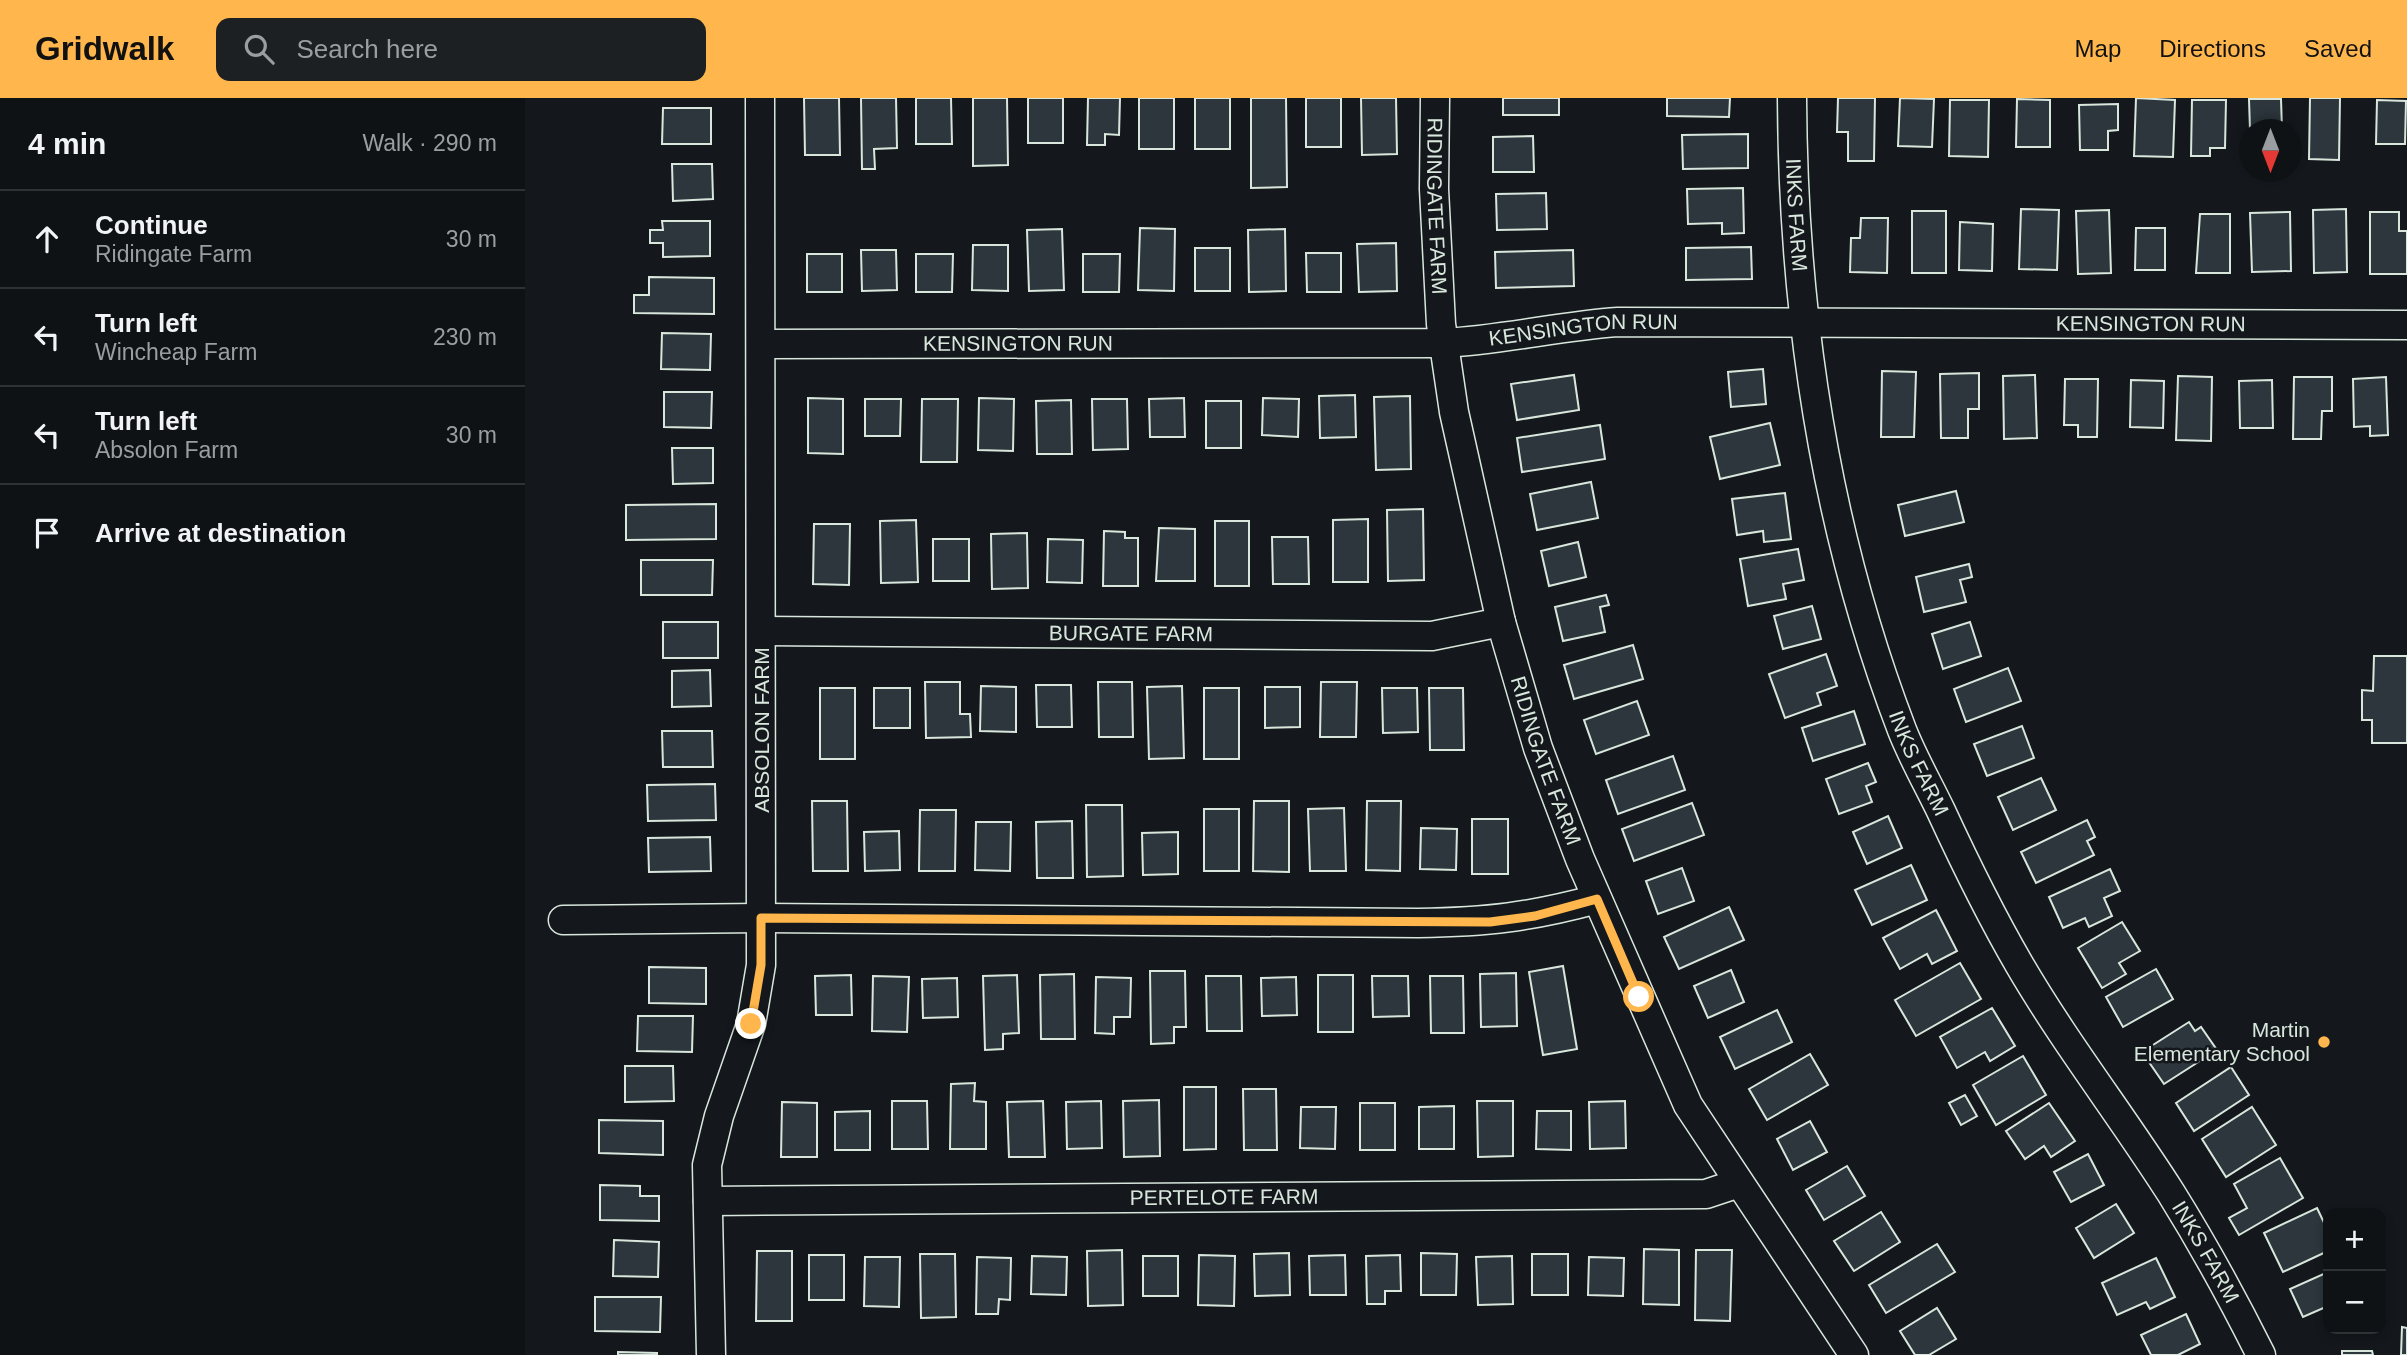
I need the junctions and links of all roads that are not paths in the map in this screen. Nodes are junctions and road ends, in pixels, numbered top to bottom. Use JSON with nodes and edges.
{"nodes":[{"id":1,"x":760,"y":98,"type":"edge"},
{"id":2,"x":1435,"y":98,"type":"edge"},
{"id":3,"x":1792,"y":98,"type":"edge"},
{"id":4,"x":1804,"y":322,"type":"junction"},
{"id":5,"x":2407,"y":325,"type":"edge"},
{"id":6,"x":762,"y":344,"type":"junction"},
{"id":7,"x":1444,"y":344,"type":"junction"},
{"id":8,"x":1501,"y":622,"type":"junction"},
{"id":9,"x":762,"y":631,"type":"junction"},
{"id":10,"x":1597,"y":899,"type":"junction"},
{"id":11,"x":761,"y":918,"type":"junction"},
{"id":12,"x":563,"y":920,"type":"dead end"},
{"id":13,"x":1739,"y":1183,"type":"junction"},
{"id":14,"x":708,"y":1202,"type":"junction"},
{"id":15,"x":711,"y":1355,"type":"edge"},
{"id":16,"x":1854,"y":1355,"type":"edge"},
{"id":17,"x":2261,"y":1355,"type":"edge"}],
"edges":[{"from":1,"to":6,"type":"street","name":"ABSOLON FARM"},
{"from":2,"to":7,"type":"street","name":"RIDINGATE FARM"},
{"from":3,"to":4,"type":"street","name":"INKS FARM"},
{"from":4,"to":5,"type":"street","name":"KENSINGTON RUN"},
{"from":4,"to":7,"type":"street","name":"KENSINGTON RUN"},
{"from":4,"to":17,"type":"street","name":"INKS FARM"},
{"from":6,"to":7,"type":"street","name":"KENSINGTON RUN"},
{"from":6,"to":9,"type":"street","name":"ABSOLON FARM"},
{"from":7,"to":8,"type":"street","name":"RIDINGATE FARM"},
{"from":8,"to":9,"type":"street","name":"BURGATE FARM"},
{"from":8,"to":10,"type":"street","name":"RIDINGATE FARM"},
{"from":9,"to":11,"type":"street","name":"ABSOLON FARM"},
{"from":10,"to":11,"type":"street"},
{"from":10,"to":13,"type":"street","name":"RIDINGATE FARM"},
{"from":11,"to":12,"type":"street"},
{"from":11,"to":14,"type":"street","name":"ABSOLON FARM"},
{"from":13,"to":14,"type":"street","name":"PERTELOTE FARM"},
{"from":13,"to":16,"type":"street","name":"RIDINGATE FARM"},
{"from":14,"to":15,"type":"street","name":"ABSOLON FARM"}]}
